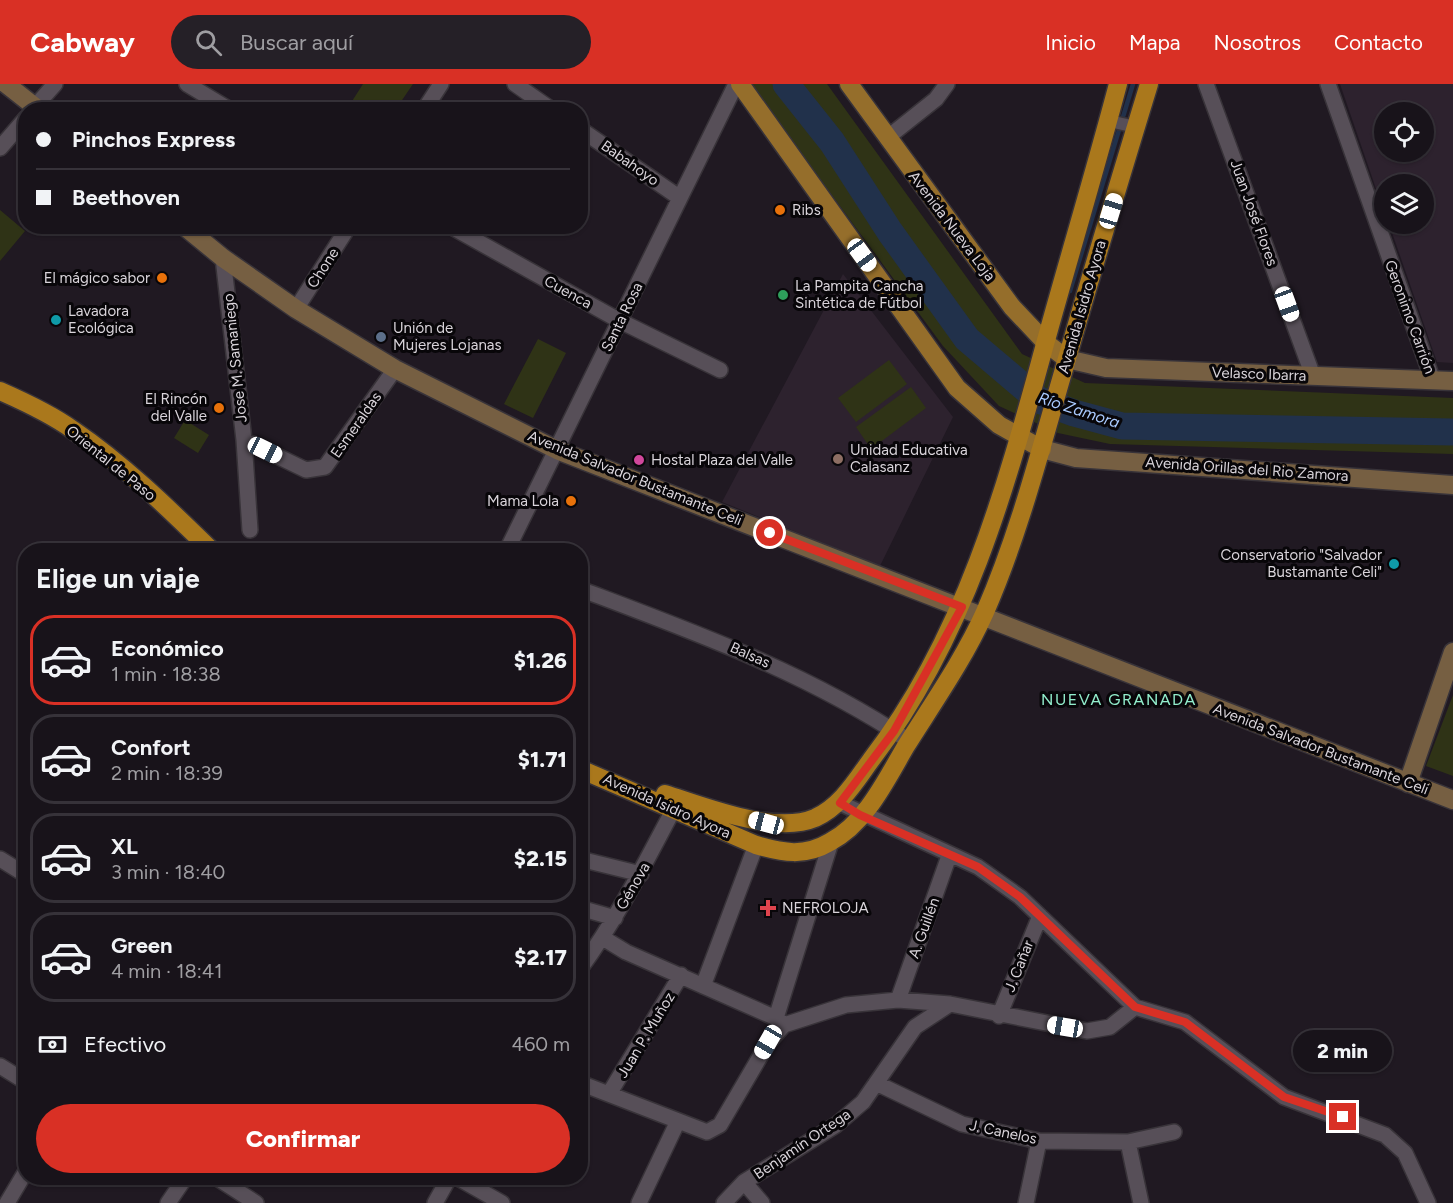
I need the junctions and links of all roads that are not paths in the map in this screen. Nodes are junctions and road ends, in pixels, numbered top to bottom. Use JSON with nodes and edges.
{"nodes":[{"id":1,"x":6,"y":84,"type":"edge"},
{"id":2,"x":55,"y":84,"type":"edge"},
{"id":3,"x":187,"y":84,"type":"edge"},
{"id":4,"x":441,"y":84,"type":"edge"},
{"id":5,"x":515,"y":84,"type":"edge"},
{"id":6,"x":738,"y":84,"type":"edge"},
{"id":7,"x":849,"y":84,"type":"edge"},
{"id":8,"x":947,"y":84,"type":"edge"},
{"id":9,"x":1118,"y":84,"type":"edge"},
{"id":10,"x":1149,"y":84,"type":"edge"},
{"id":11,"x":1206,"y":84,"type":"edge"},
{"id":12,"x":1328,"y":84,"type":"edge"},
{"id":13,"x":24,"y":102,"type":"edge"},
{"id":14,"x":40,"y":102,"type":"edge"},
{"id":15,"x":217,"y":102,"type":"edge"},
{"id":16,"x":429,"y":102,"type":"edge"},
{"id":17,"x":541,"y":102,"type":"edge"},
{"id":18,"x":1109,"y":121,"type":"junction"},
{"id":19,"x":1136,"y":126,"type":"junction"},
{"id":20,"x":18,"y":128,"type":"edge"},
{"id":21,"x":588,"y":135,"type":"edge"},
{"id":22,"x":887,"y":138,"type":"junction"},
{"id":23,"x":0,"y":148,"type":"edge"},
{"id":24,"x":680,"y":198,"type":"junction"},
{"id":25,"x":194,"y":234,"type":"edge"},
{"id":26,"x":344,"y":234,"type":"edge"},
{"id":27,"x":464,"y":234,"type":"edge"},
{"id":28,"x":223,"y":258,"type":"junction"},
{"id":29,"x":296,"y":309,"type":"junction"},
{"id":30,"x":620,"y":321,"type":"junction"},
{"id":31,"x":1043,"y":351,"type":"junction"},
{"id":32,"x":1065,"y":364,"type":"junction"},
{"id":33,"x":395,"y":369,"type":"junction"},
{"id":34,"x":720,"y":370,"type":"dead end"},
{"id":35,"x":1313,"y":376,"type":"junction"},
{"id":36,"x":1433,"y":381,"type":"junction"},
{"id":37,"x":1453,"y":381,"type":"edge"},
{"id":38,"x":0,"y":391,"type":"edge"},
{"id":39,"x":1021,"y":434,"type":"junction"},
{"id":40,"x":244,"y":440,"type":"junction"},
{"id":41,"x":1043,"y":445,"type":"junction"},
{"id":42,"x":557,"y":450,"type":"junction"},
{"id":43,"x":1453,"y":485,"type":"edge"},
{"id":44,"x":250,"y":530,"type":"dead end"},
{"id":45,"x":204,"y":543,"type":"edge"},
{"id":46,"x":510,"y":543,"type":"edge"},
{"id":47,"x":588,"y":592,"type":"edge"},
{"id":48,"x":962,"y":607,"type":"junction"},
{"id":49,"x":983,"y":615,"type":"junction"},
{"id":50,"x":1453,"y":652,"type":"edge"},
{"id":51,"x":894,"y":731,"type":"junction"},
{"id":52,"x":909,"y":741,"type":"junction"},
{"id":53,"x":588,"y":772,"type":"edge"},
{"id":54,"x":1408,"y":783,"type":"junction"},
{"id":55,"x":1453,"y":800,"type":"edge"},
{"id":56,"x":840,"y":803,"type":"junction"},
{"id":57,"x":677,"y":804,"type":"junction"},
{"id":58,"x":860,"y":815,"type":"junction"},
{"id":59,"x":831,"y":842,"type":"junction"},
{"id":60,"x":756,"y":845,"type":"junction"},
{"id":61,"x":950,"y":856,"type":"junction"},
{"id":62,"x":0,"y":859,"type":"edge"},
{"id":63,"x":588,"y":861,"type":"edge"},
{"id":64,"x":18,"y":870,"type":"edge"},
{"id":65,"x":641,"y":874,"type":"junction"},
{"id":66,"x":588,"y":910,"type":"edge"},
{"id":67,"x":1040,"y":916,"type":"junction"},
{"id":68,"x":615,"y":918,"type":"junction"},
{"id":69,"x":603,"y":938,"type":"junction"},
{"id":70,"x":588,"y":958,"type":"edge"},
{"id":71,"x":681,"y":975,"type":"junction"},
{"id":72,"x":703,"y":986,"type":"junction"},
{"id":73,"x":898,"y":1000,"type":"junction"},
{"id":74,"x":950,"y":1004,"type":"junction"},
{"id":75,"x":1135,"y":1007,"type":"junction"},
{"id":76,"x":999,"y":1016,"type":"junction"},
{"id":77,"x":780,"y":1021,"type":"junction"},
{"id":78,"x":0,"y":1066,"type":"edge"},
{"id":79,"x":18,"y":1077,"type":"edge"},
{"id":80,"x":876,"y":1083,"type":"junction"},
{"id":81,"x":588,"y":1086,"type":"edge"},
{"id":82,"x":609,"y":1094,"type":"junction"},
{"id":83,"x":678,"y":1121,"type":"junction"},
{"id":84,"x":1174,"y":1132,"type":"dead end"},
{"id":85,"x":1040,"y":1141,"type":"junction"},
{"id":86,"x":1128,"y":1142,"type":"junction"},
{"id":87,"x":744,"y":1182,"type":"junction"},
{"id":88,"x":18,"y":1184,"type":"edge"},
{"id":89,"x":180,"y":1185,"type":"edge"},
{"id":90,"x":228,"y":1185,"type":"edge"},
{"id":91,"x":445,"y":1185,"type":"edge"},
{"id":92,"x":470,"y":1185,"type":"edge"},
{"id":93,"x":7,"y":1203,"type":"edge"},
{"id":94,"x":168,"y":1203,"type":"edge"},
{"id":95,"x":256,"y":1203,"type":"edge"},
{"id":96,"x":435,"y":1203,"type":"edge"},
{"id":97,"x":502,"y":1203,"type":"edge"},
{"id":98,"x":639,"y":1203,"type":"edge"},
{"id":99,"x":724,"y":1203,"type":"edge"},
{"id":100,"x":762,"y":1203,"type":"edge"},
{"id":101,"x":1026,"y":1203,"type":"edge"},
{"id":102,"x":1141,"y":1203,"type":"edge"},
{"id":103,"x":1428,"y":1203,"type":"edge"}],
"edges":[{"from":1,"to":13,"type":"main road"},
{"from":2,"to":14,"type":"street"},
{"from":3,"to":15,"type":"street"},
{"from":4,"to":16,"type":"street"},
{"from":5,"to":17,"type":"street"},
{"from":6,"to":24,"type":"street","name":"Santa Rosa"},
{"from":6,"to":39,"type":"main road"},
{"from":7,"to":22,"type":"main road","name":"Avenida Nueva Loja"},
{"from":8,"to":22,"type":"street"},
{"from":9,"to":18,"type":"highway","name":"Avenida Isidro Ayora"},
{"from":10,"to":19,"type":"highway","name":"Avenida Isidro Ayora"},
{"from":11,"to":35,"type":"street","name":"Juan José Flores"},
{"from":12,"to":36,"type":"street","name":"Geronimo Carrión"},
{"from":18,"to":19,"type":"street"},
{"from":18,"to":31,"type":"highway","name":"Avenida Isidro Ayora"},
{"from":19,"to":32,"type":"highway","name":"Avenida Isidro Ayora"},
{"from":20,"to":23,"type":"street"},
{"from":21,"to":24,"type":"street","name":"Babahoyo"},
{"from":22,"to":31,"type":"main road","name":"Avenida Nueva Loja"},
{"from":24,"to":30,"type":"street","name":"Santa Rosa"},
{"from":25,"to":28,"type":"main road","name":"Avenida Salvador Bustamante Celi"},
{"from":26,"to":29,"type":"street","name":"Chone"},
{"from":27,"to":30,"type":"street","name":"Cuenca"},
{"from":28,"to":29,"type":"main road","name":"Avenida Salvador Bustamante Celi"},
{"from":28,"to":40,"type":"street","name":"Jose M. Samaniego"},
{"from":29,"to":33,"type":"main road","name":"Avenida Salvador Bustamante Celi"},
{"from":30,"to":34,"type":"street","name":"Cuenca"},
{"from":30,"to":42,"type":"street","name":"Santa Rosa"},
{"from":31,"to":32,"type":"main road","name":"Avenida Nueva Loja"},
{"from":31,"to":39,"type":"highway","name":"Avenida Isidro Ayora"},
{"from":32,"to":35,"type":"main road","name":"Velasco Ibarra"},
{"from":32,"to":41,"type":"highway","name":"Avenida Isidro Ayora"},
{"from":33,"to":40,"type":"street","name":"Esmeraldas"},
{"from":33,"to":42,"type":"main road","name":"Avenida Salvador Bustamante Celi"},
{"from":35,"to":36,"type":"main road","name":"Velasco Ibarra"},
{"from":36,"to":37,"type":"main road","name":"Velasco Ibarra"},
{"from":38,"to":45,"type":"highway","name":"Oriental de Paso"},
{"from":39,"to":41,"type":"main road"},
{"from":39,"to":48,"type":"highway","name":"Avenida Isidro Ayora"},
{"from":40,"to":44,"type":"street","name":"Jose M. Samaniego"},
{"from":41,"to":43,"type":"main road","name":"Avenida Orillas del Rio Zamora"},
{"from":41,"to":49,"type":"highway","name":"Avenida Isidro Ayora"},
{"from":42,"to":46,"type":"street","name":"Santa Rosa"},
{"from":42,"to":48,"type":"main road","name":"Avenida Salvador Bustamante Celi"},
{"from":47,"to":51,"type":"street","name":"Balsas"},
{"from":48,"to":49,"type":"main road","name":"Avenida Salvador Bustamante Celi"},
{"from":48,"to":51,"type":"highway","name":"Avenida Isidro Ayora"},
{"from":49,"to":52,"type":"highway","name":"Avenida Isidro Ayora"},
{"from":49,"to":54,"type":"main road","name":"Avenida Salvador Bustamante Celi"},
{"from":50,"to":54,"type":"main road"},
{"from":51,"to":52,"type":"street","name":"Balsas"},
{"from":51,"to":56,"type":"highway","name":"Avenida Isidro Ayora"},
{"from":52,"to":58,"type":"highway","name":"Avenida Isidro Ayora"},
{"from":53,"to":57,"type":"highway","name":"Avenida Isidro Ayora"},
{"from":54,"to":55,"type":"main road","name":"Avenida Salvador Bustamante Celi"},
{"from":56,"to":57,"type":"highway","name":"Avenida Isidro Ayora"},
{"from":56,"to":58,"type":"street"},
{"from":57,"to":60,"type":"highway","name":"Avenida Isidro Ayora"},
{"from":57,"to":65,"type":"street","name":"Génova"},
{"from":58,"to":59,"type":"highway","name":"Avenida Isidro Ayora"},
{"from":58,"to":61,"type":"street"},
{"from":59,"to":60,"type":"highway","name":"Avenida Isidro Ayora"},
{"from":59,"to":77,"type":"street"},
{"from":60,"to":72,"type":"street"},
{"from":61,"to":67,"type":"street"},
{"from":61,"to":73,"type":"street","name":"A. Guillén"},
{"from":62,"to":64,"type":"street"},
{"from":63,"to":65,"type":"street"},
{"from":65,"to":68,"type":"street","name":"Génova"},
{"from":66,"to":68,"type":"street"},
{"from":67,"to":75,"type":"street"},
{"from":67,"to":76,"type":"street","name":"J. Cañar"},
{"from":68,"to":69,"type":"street","name":"Génova"},
{"from":69,"to":70,"type":"street","name":"Génova"},
{"from":69,"to":71,"type":"street"},
{"from":71,"to":72,"type":"street"},
{"from":71,"to":82,"type":"street","name":"Juan P. Muñoz"},
{"from":72,"to":77,"type":"street"},
{"from":73,"to":74,"type":"street"},
{"from":73,"to":77,"type":"street"},
{"from":74,"to":76,"type":"street"},
{"from":74,"to":80,"type":"street","name":"Benjamín Ortega"},
{"from":75,"to":76,"type":"street"},
{"from":75,"to":103,"type":"street"},
{"from":77,"to":83,"type":"street"},
{"from":78,"to":79,"type":"street"},
{"from":80,"to":85,"type":"street","name":"J. Canelos"},
{"from":80,"to":87,"type":"street","name":"Benjamín Ortega"},
{"from":81,"to":82,"type":"street"},
{"from":82,"to":83,"type":"street"},
{"from":83,"to":98,"type":"street"},
{"from":84,"to":86,"type":"street","name":"J. Canelos"},
{"from":85,"to":86,"type":"street","name":"J. Canelos"},
{"from":85,"to":101,"type":"street"},
{"from":86,"to":102,"type":"street"},
{"from":87,"to":99,"type":"street","name":"Benjamín Ortega"},
{"from":87,"to":100,"type":"street"},
{"from":88,"to":93,"type":"street"},
{"from":89,"to":94,"type":"street"},
{"from":90,"to":95,"type":"street"},
{"from":91,"to":96,"type":"street"},
{"from":92,"to":97,"type":"street"}]}
